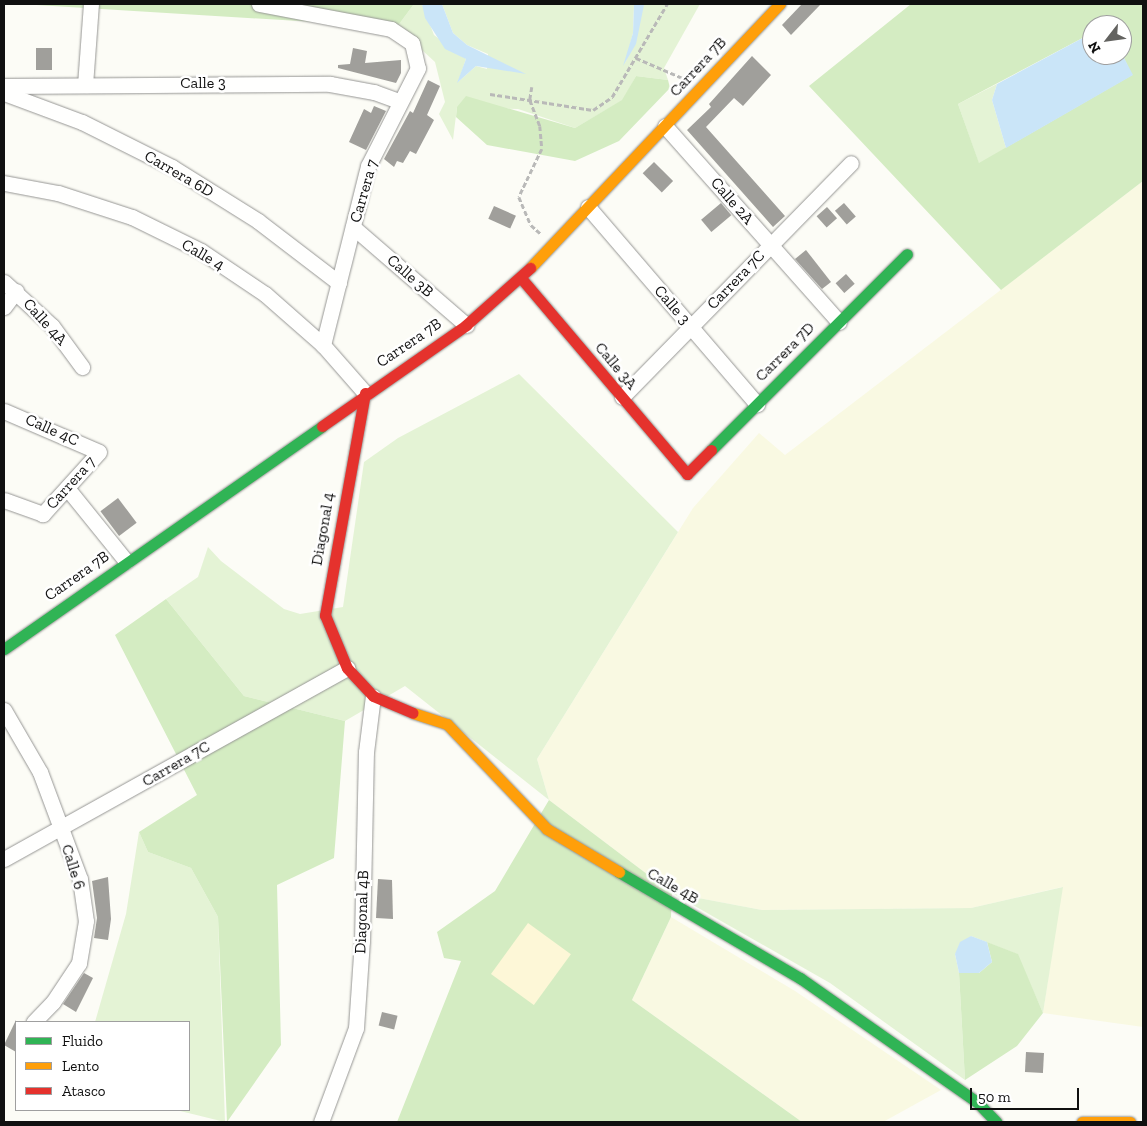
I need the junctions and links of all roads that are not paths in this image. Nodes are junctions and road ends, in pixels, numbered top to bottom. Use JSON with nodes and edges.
{"nodes":[{"id":1,"x":91,"y":4,"type":"edge"},
{"id":2,"x":259,"y":4,"type":"edge"},
{"id":3,"x":780,"y":4,"type":"edge"},
{"id":4,"x":85,"y":85,"type":"junction"},
{"id":5,"x":4,"y":86,"type":"edge"},
{"id":6,"x":4,"y":93,"type":"edge"},
{"id":7,"x":399,"y":101,"type":"junction"},
{"id":8,"x":665,"y":126,"type":"junction"},
{"id":9,"x":850,"y":163,"type":"dead end"},
{"id":10,"x":4,"y":183,"type":"edge"},
{"id":11,"x":588,"y":207,"type":"junction"},
{"id":12,"x":353,"y":227,"type":"junction"},
{"id":13,"x":770,"y":245,"type":"junction"},
{"id":14,"x":907,"y":254,"type":"dead end"},
{"id":15,"x":521,"y":278,"type":"junction"},
{"id":16,"x":339,"y":282,"type":"junction"},
{"id":17,"x":10,"y":286,"type":"edge"},
{"id":18,"x":4,"y":306,"type":"edge"},
{"id":19,"x":839,"y":322,"type":"junction"},
{"id":20,"x":466,"y":325,"type":"junction"},
{"id":21,"x":691,"y":327,"type":"junction"},
{"id":22,"x":323,"y":345,"type":"junction"},
{"id":23,"x":82,"y":367,"type":"dead end"},
{"id":24,"x":365,"y":393,"type":"junction"},
{"id":25,"x":622,"y":397,"type":"junction"},
{"id":26,"x":757,"y":404,"type":"junction"},
{"id":27,"x":4,"y":410,"type":"edge"},
{"id":28,"x":99,"y":452,"type":"joint"},
{"id":29,"x":687,"y":474,"type":"joint"},
{"id":30,"x":67,"y":488,"type":"junction"},
{"id":31,"x":4,"y":500,"type":"edge"},
{"id":32,"x":126,"y":561,"type":"junction"},
{"id":33,"x":4,"y":649,"type":"edge"},
{"id":34,"x":347,"y":668,"type":"junction"},
{"id":35,"x":373,"y":696,"type":"junction"},
{"id":36,"x":4,"y":710,"type":"edge"},
{"id":37,"x":61,"y":830,"type":"junction"},
{"id":38,"x":4,"y":859,"type":"edge"},
{"id":39,"x":35,"y":1021,"type":"edge"},
{"id":40,"x":321,"y":1122,"type":"edge"},
{"id":41,"x":996,"y":1122,"type":"edge"},
{"id":42,"x":1082,"y":1122,"type":"edge"},
{"id":43,"x":1130,"y":1122,"type":"edge"}],
"edges":[{"from":1,"to":4,"type":"street"},
{"from":2,"to":7,"type":"street","name":"Carrera 7"},
{"from":3,"to":8,"type":"street","name":"Carrera 7B"},
{"from":4,"to":5,"type":"street","name":"Calle 3"},
{"from":4,"to":7,"type":"street","name":"Calle 3"},
{"from":6,"to":16,"type":"street","name":"Carrera 6D"},
{"from":7,"to":12,"type":"street","name":"Carrera 7"},
{"from":8,"to":11,"type":"street","name":"Carrera 7B"},
{"from":8,"to":13,"type":"street","name":"Calle 2A"},
{"from":9,"to":13,"type":"street","name":"Carrera 7C"},
{"from":10,"to":22,"type":"street","name":"Calle 4"},
{"from":11,"to":15,"type":"street","name":"Carrera 7B"},
{"from":11,"to":21,"type":"street","name":"Calle 3"},
{"from":12,"to":16,"type":"street","name":"Carrera 7"},
{"from":12,"to":20,"type":"street","name":"Calle 3B"},
{"from":13,"to":19,"type":"street","name":"Calle 2A"},
{"from":13,"to":21,"type":"street","name":"Carrera 7C"},
{"from":14,"to":19,"type":"street","name":"Carrera 7D"},
{"from":15,"to":20,"type":"street","name":"Carrera 7B"},
{"from":15,"to":25,"type":"street","name":"Calle 3A"},
{"from":16,"to":22,"type":"street","name":"Carrera 7"},
{"from":17,"to":18,"type":"street"},
{"from":17,"to":23,"type":"street","name":"Calle 4A"},
{"from":19,"to":26,"type":"street","name":"Carrera 7D"},
{"from":20,"to":24,"type":"street","name":"Carrera 7B"},
{"from":21,"to":25,"type":"street","name":"Carrera 7C"},
{"from":21,"to":26,"type":"street","name":"Calle 3"},
{"from":22,"to":24,"type":"street","name":"Calle 4"},
{"from":24,"to":32,"type":"street","name":"Carrera 7B"},
{"from":24,"to":34,"type":"street","name":"Diagonal 4"},
{"from":25,"to":29,"type":"street","name":"Calle 3A"},
{"from":26,"to":29,"type":"street","name":"Carrera 7D"},
{"from":27,"to":28,"type":"street","name":"Calle 4C"},
{"from":28,"to":30,"type":"street","name":"Carrera 7"},
{"from":30,"to":31,"type":"street","name":"Carrera 7"},
{"from":30,"to":32,"type":"street"},
{"from":32,"to":33,"type":"street","name":"Carrera 7B"},
{"from":34,"to":35,"type":"street","name":"Calle 4B"},
{"from":34,"to":37,"type":"street","name":"Carrera 7C"},
{"from":35,"to":40,"type":"street","name":"Diagonal 4B"},
{"from":35,"to":41,"type":"street","name":"Calle 4B"},
{"from":36,"to":37,"type":"street","name":"Calle 6"},
{"from":37,"to":38,"type":"street","name":"Carrera 7C"},
{"from":37,"to":39,"type":"street","name":"Calle 6"},
{"from":42,"to":43,"type":"street"}]}
